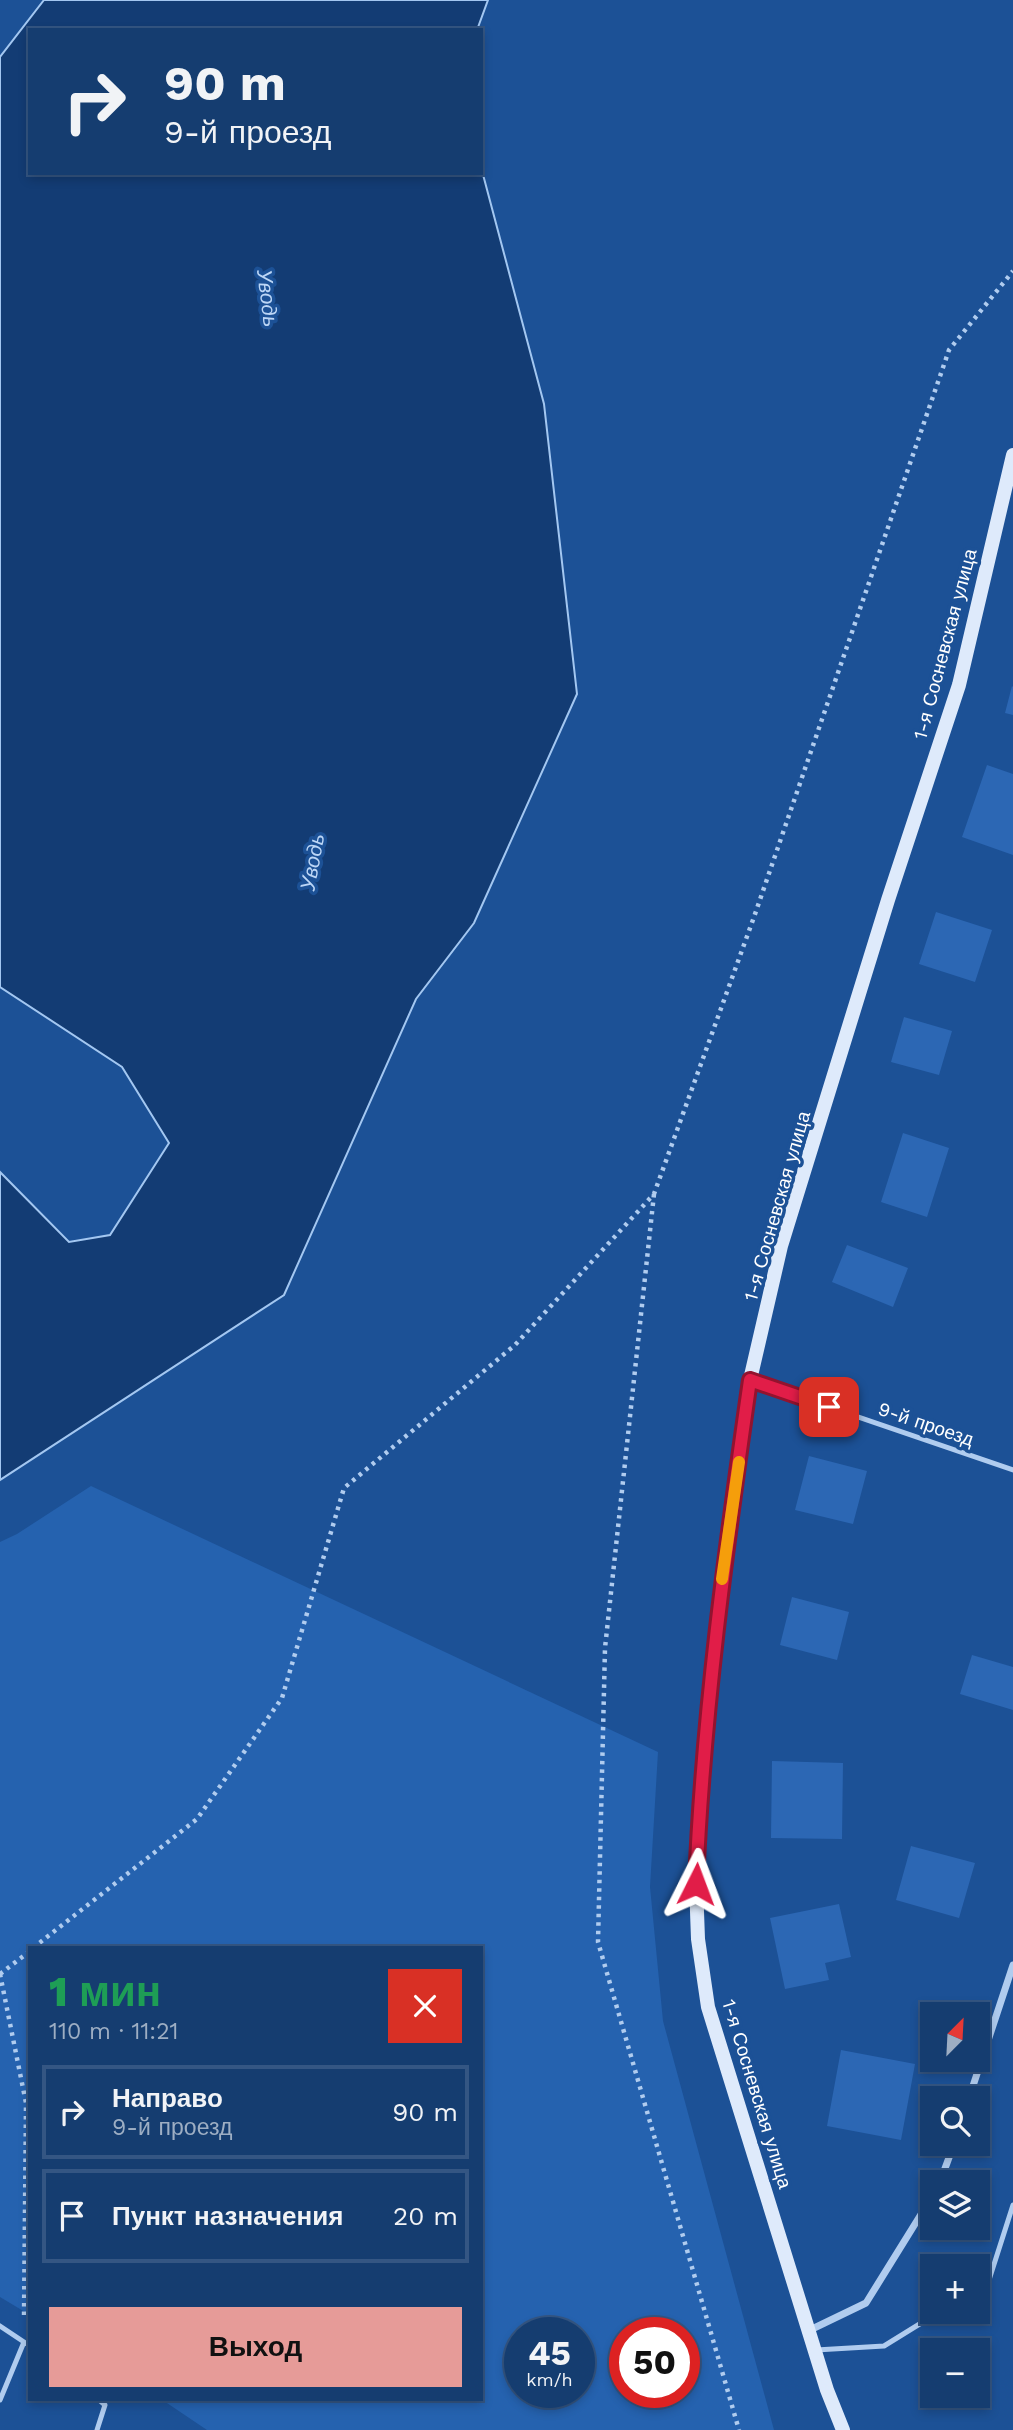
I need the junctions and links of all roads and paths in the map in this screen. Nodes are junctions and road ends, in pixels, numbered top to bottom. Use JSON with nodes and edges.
{"nodes":[{"id":1,"x":1013,"y":271,"type":"edge"},
{"id":2,"x":1013,"y":455,"type":"edge"},
{"id":3,"x":654,"y":1194,"type":"junction"},
{"id":4,"x":750,"y":1380,"type":"junction"},
{"id":5,"x":1013,"y":1470,"type":"edge"},
{"id":6,"x":36,"y":1946,"type":"edge"},
{"id":7,"x":28,"y":1952,"type":"edge"},
{"id":8,"x":1013,"y":1965,"type":"edge"},
{"id":9,"x":0,"y":1974,"type":"edge"},
{"id":10,"x":973,"y":2086,"type":"edge"},
{"id":11,"x":1013,"y":2205,"type":"edge"},
{"id":12,"x":920,"y":2215,"type":"edge"},
{"id":13,"x":990,"y":2277,"type":"edge"},
{"id":14,"x":920,"y":2324,"type":"edge"},
{"id":15,"x":0,"y":2326,"type":"edge"},
{"id":16,"x":810,"y":2330,"type":"junction"},
{"id":17,"x":27,"y":2344,"type":"edge"},
{"id":18,"x":816,"y":2350,"type":"junction"},
{"id":19,"x":0,"y":2400,"type":"edge"},
{"id":20,"x":100,"y":2401,"type":"edge"},
{"id":21,"x":97,"y":2430,"type":"edge"},
{"id":22,"x":739,"y":2430,"type":"edge"},
{"id":23,"x":843,"y":2430,"type":"edge"}],
"edges":[{"from":1,"to":3,"type":"path"},
{"from":2,"to":4,"type":"main road","name":"1-я Сосневская улица"},
{"from":3,"to":6,"type":"path"},
{"from":3,"to":22,"type":"path"},
{"from":4,"to":5,"type":"lane","name":"9-й проезд"},
{"from":4,"to":16,"type":"main road","name":"1-я Сосневская улица"},
{"from":7,"to":9,"type":"path"},
{"from":8,"to":10,"type":"street"},
{"from":9,"to":17,"type":"path"},
{"from":11,"to":13,"type":"lane"},
{"from":12,"to":16,"type":"street"},
{"from":14,"to":18,"type":"lane"},
{"from":15,"to":17,"type":"lane"},
{"from":16,"to":18,"type":"main road","name":"1-я Сосневская улица"},
{"from":17,"to":19,"type":"lane"},
{"from":18,"to":23,"type":"main road","name":"1-я Сосневская улица"},
{"from":20,"to":21,"type":"lane"}]}
